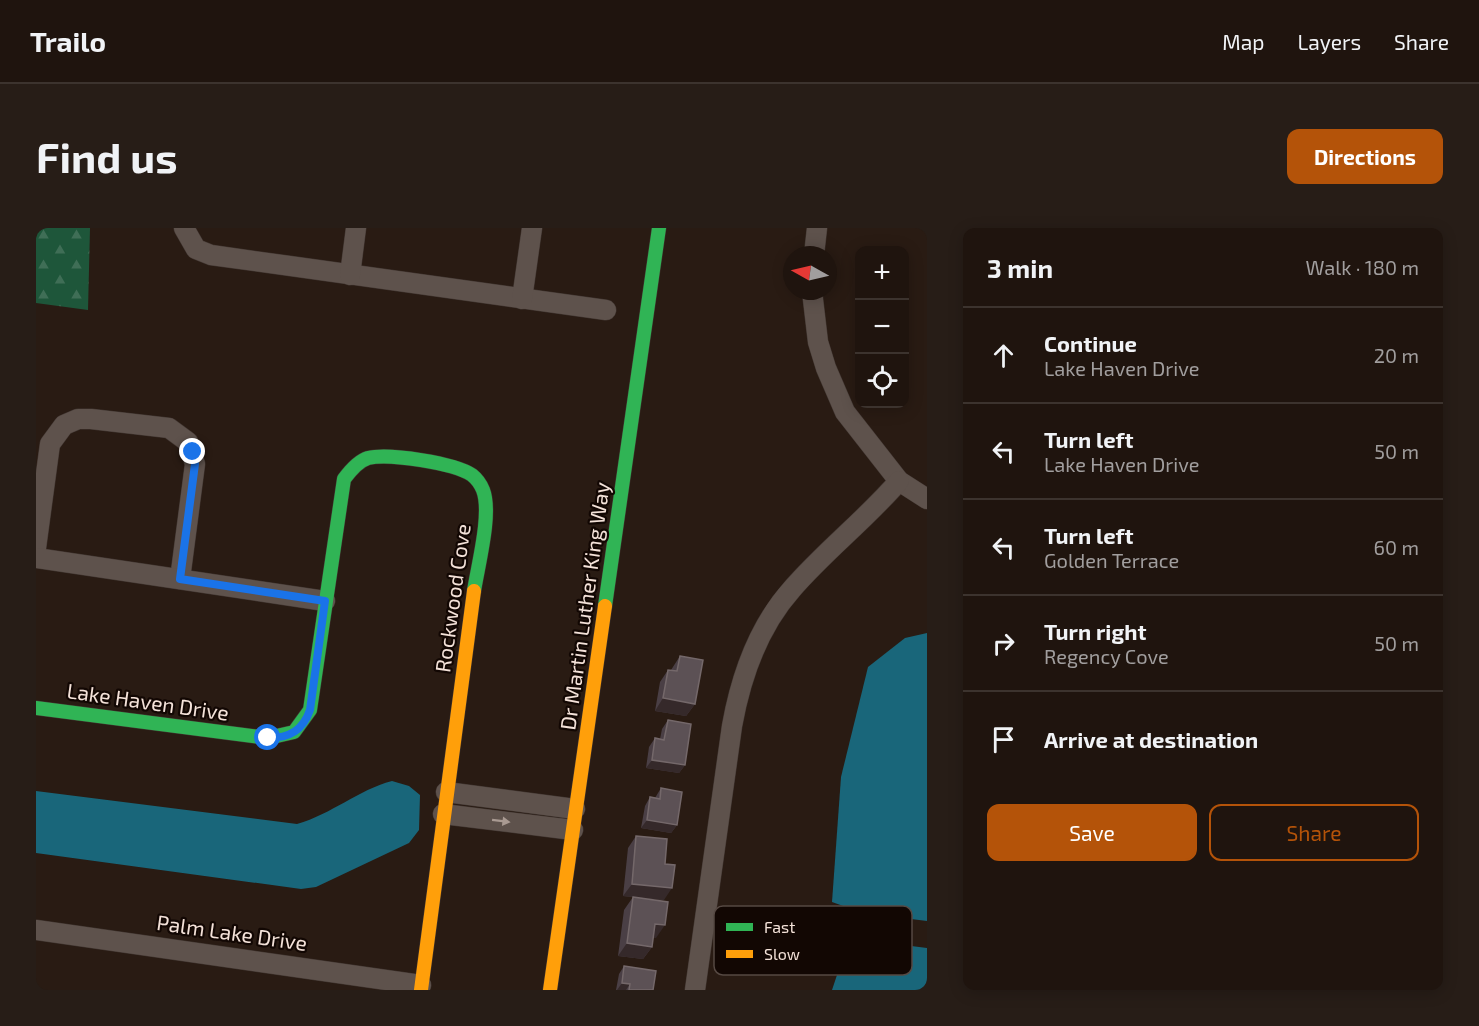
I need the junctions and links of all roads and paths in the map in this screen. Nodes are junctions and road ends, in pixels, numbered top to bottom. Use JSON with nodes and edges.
{"nodes":[{"id":1,"x":184,"y":228,"type":"edge"},
{"id":2,"x":356,"y":228,"type":"edge"},
{"id":3,"x":532,"y":228,"type":"edge"},
{"id":4,"x":659,"y":228,"type":"edge"},
{"id":5,"x":818,"y":228,"type":"edge"},
{"id":6,"x":815,"y":246,"type":"edge"},
{"id":7,"x":350,"y":275,"type":"junction"},
{"id":8,"x":522,"y":299,"type":"junction"},
{"id":9,"x":813,"y":300,"type":"edge"},
{"id":10,"x":606,"y":310,"type":"dead end"},
{"id":11,"x":899,"y":482,"type":"junction"},
{"id":12,"x":927,"y":499,"type":"edge"},
{"id":13,"x":36,"y":548,"type":"edge"},
{"id":14,"x":36,"y":558,"type":"edge"},
{"id":15,"x":180,"y":579,"type":"junction"},
{"id":16,"x":325,"y":601,"type":"junction"},
{"id":17,"x":36,"y":708,"type":"edge"},
{"id":18,"x":446,"y":792,"type":"junction"},
{"id":19,"x":576,"y":809,"type":"junction"},
{"id":20,"x":443,"y":814,"type":"junction"},
{"id":21,"x":573,"y":830,"type":"junction"},
{"id":22,"x":36,"y":930,"type":"edge"},
{"id":23,"x":421,"y":987,"type":"edge"},
{"id":24,"x":550,"y":990,"type":"edge"},
{"id":25,"x":695,"y":990,"type":"edge"}],
"edges":[{"from":1,"to":7,"type":"street"},
{"from":2,"to":7,"type":"street"},
{"from":3,"to":8,"type":"street"},
{"from":4,"to":19,"type":"street","name":"Dr Martin Luther King Way"},
{"from":5,"to":6,"type":"street"},
{"from":7,"to":8,"type":"street"},
{"from":8,"to":10,"type":"street"},
{"from":9,"to":11,"type":"street"},
{"from":11,"to":12,"type":"street"},
{"from":11,"to":25,"type":"street"},
{"from":13,"to":15,"type":"street"},
{"from":14,"to":15,"type":"street"},
{"from":15,"to":16,"type":"street"},
{"from":16,"to":17,"type":"street","name":"Lake Haven Drive"},
{"from":16,"to":18,"type":"street","name":"Rockwood Cove"},
{"from":18,"to":19,"type":"street"},
{"from":18,"to":20,"type":"street","name":"Rockwood Cove"},
{"from":19,"to":21,"type":"street","name":"Dr Martin Luther King Way"},
{"from":20,"to":21,"type":"street","one_way":true},
{"from":20,"to":23,"type":"street","name":"Rockwood Cove"},
{"from":21,"to":24,"type":"street","name":"Dr Martin Luther King Way"},
{"from":22,"to":23,"type":"street","name":"Palm Lake Drive"}]}
